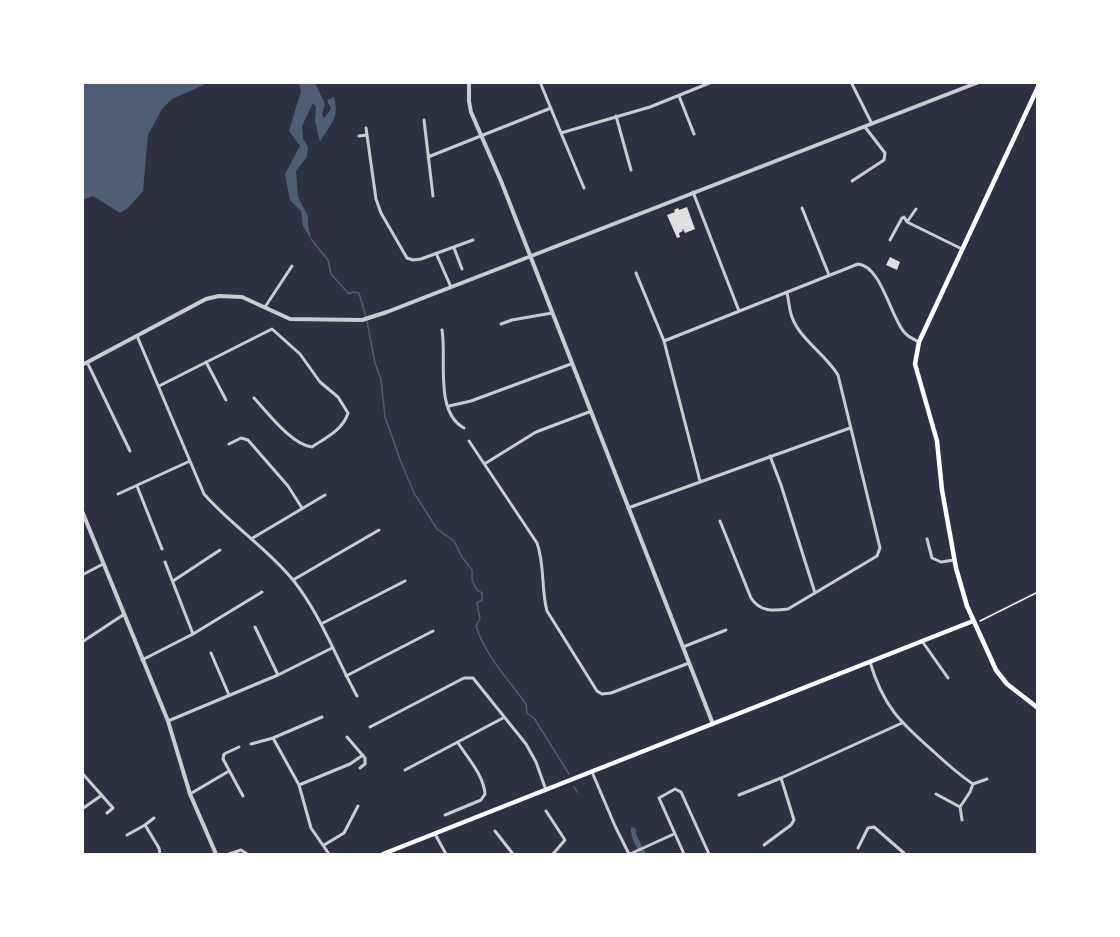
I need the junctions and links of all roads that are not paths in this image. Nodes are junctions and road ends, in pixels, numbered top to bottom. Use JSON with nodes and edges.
{"nodes":[{"id":1,"x":469,"y":82,"type":"edge"},
{"id":2,"x":540,"y":82,"type":"edge"},
{"id":3,"x":712,"y":82,"type":"edge"},
{"id":4,"x":851,"y":82,"type":"edge"},
{"id":5,"x":979,"y":82,"type":"edge"},
{"id":6,"x":1038,"y":87,"type":"edge"},
{"id":7,"x":679,"y":96,"type":"junction"},
{"id":8,"x":551,"y":108,"type":"junction"},
{"id":9,"x":615,"y":116,"type":"junction"},
{"id":10,"x":424,"y":120,"type":"dead end"},
{"id":11,"x":872,"y":124,"type":"junction"},
{"id":12,"x":865,"y":127,"type":"junction"},
{"id":13,"x":366,"y":128,"type":"dead end"},
{"id":14,"x":561,"y":133,"type":"junction"},
{"id":15,"x":694,"y":134,"type":"dead end"},
{"id":16,"x":367,"y":135,"type":"junction"},
{"id":17,"x":482,"y":135,"type":"junction"},
{"id":18,"x":359,"y":136,"type":"dead end"},
{"id":19,"x":428,"y":157,"type":"junction"},
{"id":20,"x":632,"y":170,"type":"dead end"},
{"id":21,"x":852,"y":181,"type":"dead end"},
{"id":22,"x":584,"y":188,"type":"dead end"},
{"id":23,"x":693,"y":192,"type":"junction"},
{"id":24,"x":433,"y":196,"type":"dead end"},
{"id":25,"x":802,"y":208,"type":"dead end"},
{"id":26,"x":916,"y":209,"type":"dead end"},
{"id":27,"x":907,"y":222,"type":"junction"},
{"id":28,"x":473,"y":240,"type":"dead end"},
{"id":29,"x":890,"y":240,"type":"dead end"},
{"id":30,"x":454,"y":248,"type":"junction"},
{"id":31,"x":962,"y":249,"type":"junction"},
{"id":32,"x":436,"y":253,"type":"junction"},
{"id":33,"x":528,"y":256,"type":"junction"},
{"id":34,"x":292,"y":266,"type":"dead end"},
{"id":35,"x":462,"y":269,"type":"dead end"},
{"id":36,"x":636,"y":273,"type":"dead end"},
{"id":37,"x":829,"y":275,"type":"junction"},
{"id":38,"x":451,"y":287,"type":"junction"},
{"id":39,"x":787,"y":293,"type":"junction"},
{"id":40,"x":265,"y":308,"type":"junction"},
{"id":41,"x":740,"y":311,"type":"junction"},
{"id":42,"x":552,"y":313,"type":"junction"},
{"id":43,"x":501,"y":324,"type":"dead end"},
{"id":44,"x":442,"y":330,"type":"dead end"},
{"id":45,"x":137,"y":336,"type":"junction"},
{"id":46,"x":664,"y":341,"type":"junction"},
{"id":47,"x":919,"y":342,"type":"junction"},
{"id":48,"x":206,"y":362,"type":"junction"},
{"id":49,"x":85,"y":364,"type":"edge"},
{"id":50,"x":571,"y":364,"type":"junction"},
{"id":51,"x":159,"y":386,"type":"junction"},
{"id":52,"x":254,"y":398,"type":"dead end"},
{"id":53,"x":226,"y":400,"type":"dead end"},
{"id":54,"x":449,"y":406,"type":"junction"},
{"id":55,"x":589,"y":412,"type":"junction"},
{"id":56,"x":465,"y":428,"type":"dead end"},
{"id":57,"x":850,"y":428,"type":"junction"},
{"id":58,"x":470,"y":441,"type":"dead end"},
{"id":59,"x":229,"y":444,"type":"dead end"},
{"id":60,"x":130,"y":450,"type":"dead end"},
{"id":61,"x":770,"y":456,"type":"junction"},
{"id":62,"x":190,"y":461,"type":"junction"},
{"id":63,"x":486,"y":463,"type":"junction"},
{"id":64,"x":700,"y":481,"type":"junction"},
{"id":65,"x":137,"y":486,"type":"junction"},
{"id":66,"x":118,"y":494,"type":"dead end"},
{"id":67,"x":325,"y":495,"type":"dead end"},
{"id":68,"x":302,"y":508,"type":"junction"},
{"id":69,"x":628,"y":508,"type":"junction"},
{"id":70,"x":82,"y":511,"type":"edge"},
{"id":71,"x":720,"y":521,"type":"dead end"},
{"id":72,"x":379,"y":530,"type":"dead end"},
{"id":73,"x":251,"y":539,"type":"junction"},
{"id":74,"x":927,"y":539,"type":"dead end"},
{"id":75,"x":162,"y":549,"type":"dead end"},
{"id":76,"x":220,"y":550,"type":"dead end"},
{"id":77,"x":955,"y":560,"type":"junction"},
{"id":78,"x":165,"y":562,"type":"dead end"},
{"id":79,"x":103,"y":564,"type":"junction"},
{"id":80,"x":82,"y":575,"type":"edge"},
{"id":81,"x":293,"y":580,"type":"junction"},
{"id":82,"x":173,"y":581,"type":"junction"},
{"id":83,"x":405,"y":581,"type":"dead end"},
{"id":84,"x":262,"y":592,"type":"dead end"},
{"id":85,"x":815,"y":593,"type":"junction"},
{"id":86,"x":123,"y":615,"type":"junction"},
{"id":87,"x":974,"y":621,"type":"junction"},
{"id":88,"x":321,"y":624,"type":"junction"},
{"id":89,"x":255,"y":627,"type":"dead end"},
{"id":90,"x":726,"y":630,"type":"dead end"},
{"id":91,"x":433,"y":631,"type":"dead end"},
{"id":92,"x":193,"y":634,"type":"junction"},
{"id":93,"x":922,"y":641,"type":"junction"},
{"id":94,"x":82,"y":642,"type":"edge"},
{"id":95,"x":683,"y":647,"type":"junction"},
{"id":96,"x":332,"y":648,"type":"junction"},
{"id":97,"x":210,"y":653,"type":"dead end"},
{"id":98,"x":142,"y":660,"type":"junction"},
{"id":99,"x":870,"y":662,"type":"junction"},
{"id":100,"x":689,"y":663,"type":"junction"},
{"id":101,"x":278,"y":675,"type":"junction"},
{"id":102,"x":346,"y":676,"type":"junction"},
{"id":103,"x":948,"y":678,"type":"dead end"},
{"id":104,"x":229,"y":695,"type":"junction"},
{"id":105,"x":357,"y":696,"type":"dead end"},
{"id":106,"x":1038,"y":708,"type":"edge"},
{"id":107,"x":322,"y":717,"type":"dead end"},
{"id":108,"x":503,"y":718,"type":"junction"},
{"id":109,"x":168,"y":721,"type":"junction"},
{"id":110,"x":902,"y":723,"type":"junction"},
{"id":111,"x":713,"y":724,"type":"junction"},
{"id":112,"x":370,"y":727,"type":"dead end"},
{"id":113,"x":348,"y":737,"type":"dead end"},
{"id":114,"x":273,"y":738,"type":"junction"},
{"id":115,"x":251,"y":744,"type":"dead end"},
{"id":116,"x":458,"y":744,"type":"junction"},
{"id":117,"x":239,"y":747,"type":"dead end"},
{"id":118,"x":363,"y":755,"type":"junction"},
{"id":119,"x":360,"y":768,"type":"dead end"},
{"id":120,"x":405,"y":770,"type":"dead end"},
{"id":121,"x":229,"y":771,"type":"junction"},
{"id":122,"x":592,"y":772,"type":"junction"},
{"id":123,"x":82,"y":773,"type":"edge"},
{"id":124,"x":781,"y":778,"type":"junction"},
{"id":125,"x":987,"y":779,"type":"dead end"},
{"id":126,"x":973,"y":783,"type":"junction"},
{"id":127,"x":299,"y":785,"type":"junction"},
{"id":128,"x":546,"y":790,"type":"junction"},
{"id":129,"x":190,"y":794,"type":"junction"},
{"id":130,"x":936,"y":794,"type":"dead end"},
{"id":131,"x":102,"y":795,"type":"junction"},
{"id":132,"x":739,"y":795,"type":"dead end"},
{"id":133,"x":243,"y":796,"type":"dead end"},
{"id":134,"x":358,"y":806,"type":"dead end"},
{"id":135,"x":960,"y":807,"type":"junction"},
{"id":136,"x":82,"y":809,"type":"edge"},
{"id":137,"x":546,"y":811,"type":"dead end"},
{"id":138,"x":107,"y":813,"type":"dead end"},
{"id":139,"x":446,"y":815,"type":"dead end"},
{"id":140,"x":154,"y":818,"type":"dead end"},
{"id":141,"x":962,"y":820,"type":"dead end"},
{"id":142,"x":146,"y":825,"type":"junction"},
{"id":143,"x":495,"y":831,"type":"dead end"},
{"id":144,"x":435,"y":834,"type":"junction"},
{"id":145,"x":674,"y":834,"type":"junction"},
{"id":146,"x":127,"y":835,"type":"dead end"},
{"id":147,"x":324,"y":845,"type":"junction"},
{"id":148,"x":764,"y":845,"type":"dead end"},
{"id":149,"x":858,"y":848,"type":"dead end"},
{"id":150,"x":160,"y":855,"type":"edge"},
{"id":151,"x":216,"y":855,"type":"edge"},
{"id":152,"x":229,"y":855,"type":"edge"},
{"id":153,"x":247,"y":855,"type":"edge"},
{"id":154,"x":329,"y":855,"type":"edge"},
{"id":155,"x":383,"y":855,"type":"edge"},
{"id":156,"x":446,"y":855,"type":"edge"},
{"id":157,"x":513,"y":855,"type":"edge"},
{"id":158,"x":553,"y":855,"type":"edge"},
{"id":159,"x":630,"y":855,"type":"edge"},
{"id":160,"x":684,"y":855,"type":"edge"},
{"id":161,"x":709,"y":855,"type":"edge"},
{"id":162,"x":905,"y":855,"type":"edge"}],
"edges":[{"from":1,"to":17,"type":"street"},
{"from":2,"to":8,"type":"street"},
{"from":3,"to":7,"type":"street"},
{"from":4,"to":11,"type":"street"},
{"from":5,"to":11,"type":"street"},
{"from":6,"to":31,"type":"main road"},
{"from":7,"to":9,"type":"street"},
{"from":7,"to":15,"type":"street"},
{"from":8,"to":14,"type":"street"},
{"from":8,"to":17,"type":"street"},
{"from":9,"to":14,"type":"street"},
{"from":9,"to":20,"type":"street"},
{"from":10,"to":19,"type":"street"},
{"from":11,"to":12,"type":"street"},
{"from":12,"to":21,"type":"street"},
{"from":12,"to":23,"type":"street"},
{"from":13,"to":16,"type":"street"},
{"from":14,"to":22,"type":"street"},
{"from":16,"to":18,"type":"street"},
{"from":16,"to":32,"type":"street"},
{"from":17,"to":19,"type":"street"},
{"from":17,"to":33,"type":"street"},
{"from":19,"to":24,"type":"street"},
{"from":23,"to":33,"type":"street"},
{"from":23,"to":41,"type":"street"},
{"from":25,"to":37,"type":"street"},
{"from":26,"to":27,"type":"street"},
{"from":27,"to":29,"type":"street"},
{"from":27,"to":31,"type":"street"},
{"from":28,"to":30,"type":"street"},
{"from":30,"to":32,"type":"street"},
{"from":30,"to":35,"type":"street"},
{"from":31,"to":47,"type":"main road"},
{"from":32,"to":38,"type":"street"},
{"from":33,"to":38,"type":"street"},
{"from":33,"to":42,"type":"street"},
{"from":34,"to":40,"type":"street"},
{"from":36,"to":46,"type":"street"},
{"from":37,"to":39,"type":"street"},
{"from":37,"to":47,"type":"street"},
{"from":38,"to":40,"type":"street"},
{"from":39,"to":41,"type":"street"},
{"from":39,"to":57,"type":"street"},
{"from":40,"to":45,"type":"street"},
{"from":41,"to":46,"type":"street"},
{"from":42,"to":43,"type":"street"},
{"from":42,"to":50,"type":"street"},
{"from":44,"to":54,"type":"street"},
{"from":45,"to":49,"type":"street"},
{"from":45,"to":51,"type":"street"},
{"from":46,"to":64,"type":"street"},
{"from":47,"to":77,"type":"main road"},
{"from":48,"to":51,"type":"street"},
{"from":48,"to":52,"type":"street"},
{"from":48,"to":53,"type":"street"},
{"from":49,"to":60,"type":"street"},
{"from":50,"to":54,"type":"street"},
{"from":50,"to":55,"type":"street"},
{"from":51,"to":62,"type":"street"},
{"from":54,"to":56,"type":"street"},
{"from":55,"to":63,"type":"street"},
{"from":55,"to":69,"type":"street"},
{"from":57,"to":61,"type":"street"},
{"from":57,"to":85,"type":"street"},
{"from":58,"to":63,"type":"street"},
{"from":59,"to":68,"type":"street"},
{"from":61,"to":64,"type":"street"},
{"from":61,"to":85,"type":"street"},
{"from":62,"to":65,"type":"street"},
{"from":62,"to":73,"type":"street"},
{"from":63,"to":100,"type":"street"},
{"from":64,"to":69,"type":"street"},
{"from":65,"to":66,"type":"street"},
{"from":65,"to":75,"type":"street"},
{"from":67,"to":68,"type":"street"},
{"from":68,"to":73,"type":"street"},
{"from":69,"to":95,"type":"street"},
{"from":70,"to":79,"type":"street"},
{"from":71,"to":85,"type":"street"},
{"from":72,"to":81,"type":"street"},
{"from":73,"to":81,"type":"street"},
{"from":74,"to":77,"type":"street"},
{"from":76,"to":82,"type":"street"},
{"from":77,"to":87,"type":"main road"},
{"from":78,"to":82,"type":"street"},
{"from":79,"to":80,"type":"street"},
{"from":79,"to":86,"type":"street"},
{"from":81,"to":88,"type":"street"},
{"from":82,"to":92,"type":"street"},
{"from":83,"to":88,"type":"street"},
{"from":84,"to":92,"type":"street"},
{"from":86,"to":94,"type":"street"},
{"from":86,"to":98,"type":"street"},
{"from":87,"to":93,"type":"main road"},
{"from":87,"to":106,"type":"main road"},
{"from":88,"to":96,"type":"street"},
{"from":89,"to":101,"type":"street"},
{"from":90,"to":95,"type":"street"},
{"from":91,"to":102,"type":"street"},
{"from":92,"to":98,"type":"street"},
{"from":93,"to":99,"type":"main road"},
{"from":93,"to":103,"type":"street"},
{"from":95,"to":100,"type":"street"},
{"from":96,"to":101,"type":"street"},
{"from":96,"to":102,"type":"street"},
{"from":97,"to":104,"type":"street"},
{"from":98,"to":109,"type":"street"},
{"from":99,"to":110,"type":"street"},
{"from":99,"to":111,"type":"main road"},
{"from":100,"to":111,"type":"street"},
{"from":101,"to":104,"type":"street"},
{"from":102,"to":105,"type":"street"},
{"from":104,"to":109,"type":"street"},
{"from":107,"to":114,"type":"street"},
{"from":108,"to":112,"type":"street"},
{"from":108,"to":116,"type":"street"},
{"from":108,"to":128,"type":"street"},
{"from":109,"to":129,"type":"street"},
{"from":110,"to":124,"type":"street"},
{"from":110,"to":126,"type":"street"},
{"from":111,"to":122,"type":"main road"},
{"from":113,"to":118,"type":"street"},
{"from":114,"to":115,"type":"street"},
{"from":114,"to":127,"type":"street"},
{"from":116,"to":120,"type":"street"},
{"from":116,"to":139,"type":"street"},
{"from":117,"to":121,"type":"street"},
{"from":118,"to":119,"type":"street"},
{"from":118,"to":127,"type":"street"},
{"from":121,"to":129,"type":"street"},
{"from":121,"to":133,"type":"street"},
{"from":122,"to":128,"type":"main road"},
{"from":122,"to":159,"type":"street"},
{"from":123,"to":131,"type":"street"},
{"from":124,"to":132,"type":"street"},
{"from":124,"to":148,"type":"street"},
{"from":125,"to":126,"type":"street"},
{"from":126,"to":135,"type":"street"},
{"from":127,"to":147,"type":"street"},
{"from":128,"to":144,"type":"main road"},
{"from":129,"to":151,"type":"street"},
{"from":130,"to":135,"type":"street"},
{"from":131,"to":136,"type":"street"},
{"from":131,"to":138,"type":"street"},
{"from":134,"to":147,"type":"street"},
{"from":135,"to":141,"type":"street"},
{"from":137,"to":158,"type":"street"},
{"from":140,"to":142,"type":"street"},
{"from":142,"to":146,"type":"street"},
{"from":142,"to":150,"type":"street"},
{"from":143,"to":157,"type":"street"},
{"from":144,"to":155,"type":"main road"},
{"from":144,"to":156,"type":"street"},
{"from":145,"to":159,"type":"street"},
{"from":145,"to":160,"type":"street"},
{"from":145,"to":161,"type":"street"},
{"from":147,"to":154,"type":"street"},
{"from":149,"to":162,"type":"street"},
{"from":152,"to":153,"type":"street"}]}
